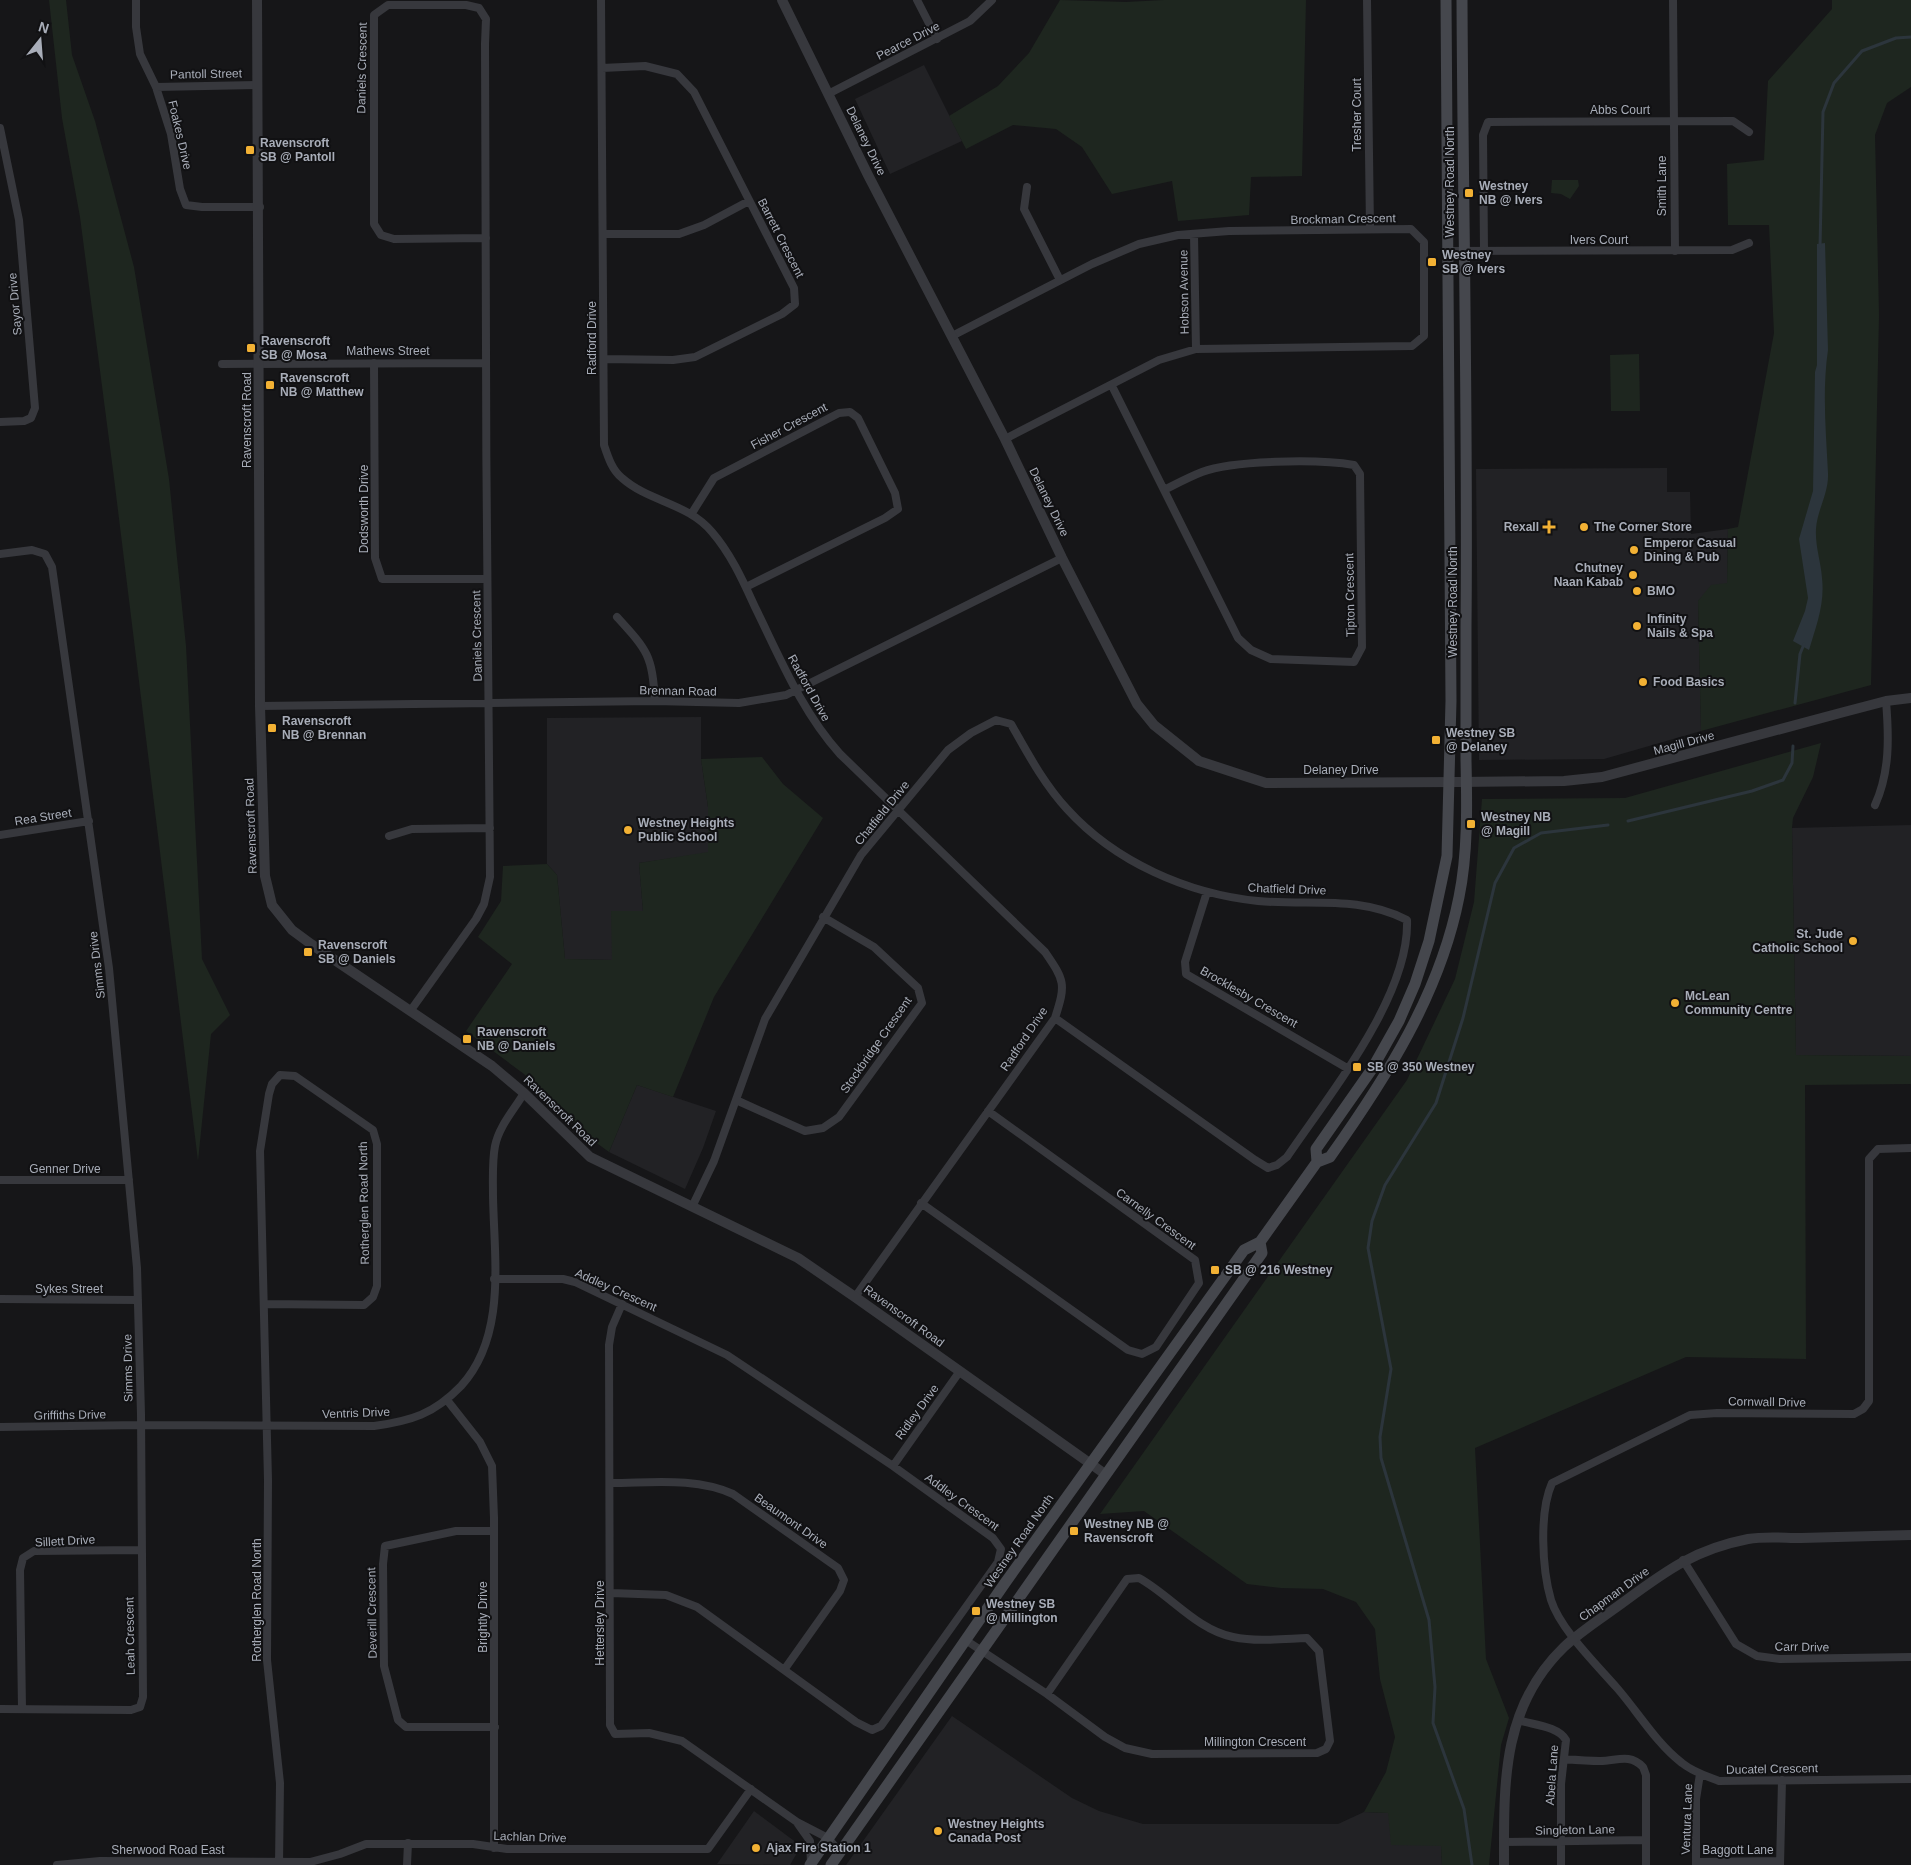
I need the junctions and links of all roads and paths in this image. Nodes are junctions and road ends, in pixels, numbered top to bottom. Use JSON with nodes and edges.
{"nodes":[{"id":1,"x":136,"y":0,"type":"edge"},
{"id":2,"x":257,"y":0,"type":"edge"},
{"id":3,"x":601,"y":0,"type":"edge"},
{"id":4,"x":782,"y":0,"type":"edge"},
{"id":5,"x":917,"y":0,"type":"edge"},
{"id":6,"x":992,"y":0,"type":"edge"},
{"id":7,"x":1368,"y":0,"type":"edge"},
{"id":8,"x":1446,"y":0,"type":"edge"},
{"id":9,"x":1462,"y":0,"type":"edge"},
{"id":10,"x":1672,"y":0,"type":"edge"},
{"id":11,"x":937,"y":39,"type":"junction"},
{"id":12,"x":602,"y":68,"type":"junction"},
{"id":13,"x":257,"y":85,"type":"junction"},
{"id":14,"x":156,"y":87,"type":"junction"},
{"id":15,"x":828,"y":94,"type":"junction"},
{"id":16,"x":1673,"y":121,"type":"junction"},
{"id":17,"x":0,"y":128,"type":"edge"},
{"id":18,"x":1749,"y":132,"type":"dead end"},
{"id":19,"x":1027,"y":187,"type":"dead end"},
{"id":20,"x":749,"y":201,"type":"junction"},
{"id":21,"x":260,"y":207,"type":"junction"},
{"id":22,"x":1370,"y":229,"type":"junction"},
{"id":23,"x":603,"y":234,"type":"junction"},
{"id":24,"x":1194,"y":234,"type":"junction"},
{"id":25,"x":486,"y":238,"type":"junction"},
{"id":26,"x":1749,"y":243,"type":"dead end"},
{"id":27,"x":1447,"y":251,"type":"junction"},
{"id":28,"x":1464,"y":251,"type":"junction"},
{"id":29,"x":1484,"y":251,"type":"junction"},
{"id":30,"x":1675,"y":251,"type":"junction"},
{"id":31,"x":1060,"y":280,"type":"junction"},
{"id":32,"x":952,"y":336,"type":"junction"},
{"id":33,"x":1196,"y":349,"type":"junction"},
{"id":34,"x":604,"y":359,"type":"junction"},
{"id":35,"x":374,"y":363,"type":"junction"},
{"id":36,"x":486,"y":363,"type":"junction"},
{"id":37,"x":222,"y":364,"type":"dead end"},
{"id":38,"x":260,"y":364,"type":"junction"},
{"id":39,"x":1112,"y":386,"type":"junction"},
{"id":40,"x":0,"y":422,"type":"edge"},
{"id":41,"x":1005,"y":439,"type":"junction"},
{"id":42,"x":1164,"y":490,"type":"junction"},
{"id":43,"x":692,"y":513,"type":"junction"},
{"id":44,"x":0,"y":554,"type":"edge"},
{"id":45,"x":1062,"y":558,"type":"junction"},
{"id":46,"x":487,"y":580,"type":"junction"},
{"id":47,"x":746,"y":586,"type":"junction"},
{"id":48,"x":617,"y":617,"type":"dead end"},
{"id":49,"x":798,"y":690,"type":"junction"},
{"id":50,"x":1911,"y":698,"type":"edge"},
{"id":51,"x":655,"y":701,"type":"junction"},
{"id":52,"x":1886,"y":701,"type":"junction"},
{"id":53,"x":490,"y":703,"type":"junction"},
{"id":54,"x":260,"y":706,"type":"junction"},
{"id":55,"x":1458,"y":782,"type":"junction"},
{"id":56,"x":1875,"y":804,"type":"dead end"},
{"id":57,"x":899,"y":809,"type":"junction"},
{"id":58,"x":89,"y":822,"type":"junction"},
{"id":59,"x":490,"y":828,"type":"junction"},
{"id":60,"x":0,"y":835,"type":"edge"},
{"id":61,"x":389,"y":836,"type":"dead end"},
{"id":62,"x":1207,"y":892,"type":"junction"},
{"id":63,"x":823,"y":918,"type":"junction"},
{"id":64,"x":411,"y":1010,"type":"junction"},
{"id":65,"x":1054,"y":1018,"type":"junction"},
{"id":66,"x":1347,"y":1068,"type":"junction"},
{"id":67,"x":524,"y":1093,"type":"junction"},
{"id":68,"x":736,"y":1100,"type":"junction"},
{"id":69,"x":988,"y":1111,"type":"junction"},
{"id":70,"x":1911,"y":1148,"type":"edge"},
{"id":71,"x":1317,"y":1162,"type":"junction"},
{"id":72,"x":0,"y":1180,"type":"edge"},
{"id":73,"x":129,"y":1180,"type":"junction"},
{"id":74,"x":921,"y":1202,"type":"junction"},
{"id":75,"x":692,"y":1207,"type":"junction"},
{"id":76,"x":1260,"y":1242,"type":"junction"},
{"id":77,"x":494,"y":1279,"type":"junction"},
{"id":78,"x":856,"y":1296,"type":"junction"},
{"id":79,"x":0,"y":1299,"type":"edge"},
{"id":80,"x":138,"y":1300,"type":"junction"},
{"id":81,"x":264,"y":1304,"type":"junction"},
{"id":82,"x":622,"y":1304,"type":"junction"},
{"id":83,"x":960,"y":1371,"type":"junction"},
{"id":84,"x":448,"y":1400,"type":"junction"},
{"id":85,"x":141,"y":1425,"type":"junction"},
{"id":86,"x":267,"y":1426,"type":"junction"},
{"id":87,"x":0,"y":1427,"type":"edge"},
{"id":88,"x":1091,"y":1465,"type":"junction"},
{"id":89,"x":893,"y":1466,"type":"junction"},
{"id":90,"x":1105,"y":1474,"type":"junction"},
{"id":91,"x":611,"y":1483,"type":"junction"},
{"id":92,"x":494,"y":1531,"type":"junction"},
{"id":93,"x":1911,"y":1535,"type":"edge"},
{"id":94,"x":140,"y":1550,"type":"junction"},
{"id":95,"x":1683,"y":1560,"type":"junction"},
{"id":96,"x":611,"y":1593,"type":"junction"},
{"id":97,"x":1575,"y":1638,"type":"junction"},
{"id":98,"x":967,"y":1641,"type":"junction"},
{"id":99,"x":981,"y":1650,"type":"junction"},
{"id":100,"x":1911,"y":1657,"type":"edge"},
{"id":101,"x":784,"y":1670,"type":"junction"},
{"id":102,"x":1047,"y":1694,"type":"junction"},
{"id":103,"x":920,"y":1708,"type":"junction"},
{"id":104,"x":0,"y":1709,"type":"edge"},
{"id":105,"x":22,"y":1709,"type":"junction"},
{"id":106,"x":934,"y":1717,"type":"junction"},
{"id":107,"x":1518,"y":1720,"type":"junction"},
{"id":108,"x":495,"y":1727,"type":"junction"},
{"id":109,"x":1564,"y":1759,"type":"junction"},
{"id":110,"x":1700,"y":1774,"type":"junction"},
{"id":111,"x":1911,"y":1779,"type":"edge"},
{"id":112,"x":1782,"y":1780,"type":"junction"},
{"id":113,"x":751,"y":1789,"type":"junction"},
{"id":114,"x":797,"y":1822,"type":"junction"},
{"id":115,"x":828,"y":1838,"type":"junction"},
{"id":116,"x":1646,"y":1840,"type":"junction"},
{"id":117,"x":1560,"y":1841,"type":"junction"},
{"id":118,"x":1504,"y":1842,"type":"junction"},
{"id":119,"x":408,"y":1843,"type":"junction"},
{"id":120,"x":494,"y":1848,"type":"junction"},
{"id":121,"x":839,"y":1851,"type":"junction"},
{"id":122,"x":279,"y":1863,"type":"edge"},
{"id":123,"x":1696,"y":1863,"type":"edge"},
{"id":124,"x":1780,"y":1863,"type":"edge"},
{"id":125,"x":67,"y":1864,"type":"edge"},
{"id":126,"x":811,"y":1864,"type":"edge"},
{"id":127,"x":57,"y":1865,"type":"edge"},
{"id":128,"x":408,"y":1865,"type":"edge"},
{"id":129,"x":831,"y":1865,"type":"edge"},
{"id":130,"x":1504,"y":1865,"type":"edge"},
{"id":131,"x":1561,"y":1865,"type":"edge"},
{"id":132,"x":1646,"y":1865,"type":"edge"}],
"edges":[{"from":1,"to":14,"type":"street","name":"Foakes Drive"},
{"from":2,"to":13,"type":"street","name":"Ravenscroft Road"},
{"from":3,"to":12,"type":"street","name":"Radford Drive"},
{"from":4,"to":15,"type":"street","name":"Delaney Drive"},
{"from":5,"to":11,"type":"street"},
{"from":6,"to":11,"type":"street","name":"Pearce Drive"},
{"from":7,"to":22,"type":"street","name":"Tresher Court"},
{"from":8,"to":27,"type":"main road","name":"Westney Road North"},
{"from":9,"to":28,"type":"main road","name":"Westney Road North"},
{"from":10,"to":16,"type":"street","name":"Smith Lane"},
{"from":11,"to":15,"type":"street","name":"Pearce Drive"},
{"from":12,"to":20,"type":"street","name":"Barrett Crescent"},
{"from":12,"to":23,"type":"street","name":"Radford Drive"},
{"from":13,"to":14,"type":"street","name":"Pantoll Street"},
{"from":13,"to":21,"type":"street","name":"Ravenscroft Road"},
{"from":14,"to":21,"type":"street","name":"Foakes Drive"},
{"from":15,"to":32,"type":"street","name":"Delaney Drive"},
{"from":16,"to":18,"type":"street","name":"Abbs Court"},
{"from":16,"to":29,"type":"street","name":"Abbs Court"},
{"from":16,"to":30,"type":"street","name":"Smith Lane"},
{"from":17,"to":40,"type":"street","name":"Sayor Drive"},
{"from":19,"to":31,"type":"street"},
{"from":20,"to":23,"type":"street"},
{"from":20,"to":34,"type":"street","name":"Barrett Crescent"},
{"from":21,"to":38,"type":"street","name":"Ravenscroft Road"},
{"from":22,"to":24,"type":"street","name":"Brockman Crescent"},
{"from":22,"to":33,"type":"street","name":"Brockman Crescent"},
{"from":23,"to":34,"type":"street","name":"Radford Drive"},
{"from":24,"to":31,"type":"street","name":"Brockman Crescent"},
{"from":24,"to":33,"type":"street","name":"Hobson Avenue"},
{"from":25,"to":25,"type":"street","name":"Daniels Crescent"},
{"from":25,"to":36,"type":"street","name":"Daniels Crescent"},
{"from":26,"to":30,"type":"street","name":"Ivers Court"},
{"from":27,"to":28,"type":"street","name":"Ivers Court"},
{"from":27,"to":55,"type":"main road","name":"Westney Road North"},
{"from":28,"to":29,"type":"street","name":"Ivers Court"},
{"from":28,"to":55,"type":"main road","name":"Westney Road North"},
{"from":29,"to":30,"type":"street","name":"Ivers Court"},
{"from":31,"to":32,"type":"street","name":"Brockman Crescent"},
{"from":32,"to":41,"type":"street","name":"Delaney Drive"},
{"from":33,"to":39,"type":"street","name":"Brockman Crescent"},
{"from":34,"to":43,"type":"street","name":"Radford Drive"},
{"from":35,"to":36,"type":"street","name":"Mathews Street"},
{"from":35,"to":38,"type":"street","name":"Mathews Street"},
{"from":35,"to":46,"type":"street","name":"Dodsworth Drive"},
{"from":36,"to":46,"type":"street","name":"Daniels Crescent"},
{"from":37,"to":38,"type":"street","name":"Mathews Street"},
{"from":38,"to":54,"type":"street","name":"Ravenscroft Road"},
{"from":39,"to":41,"type":"street","name":"Brockman Crescent"},
{"from":39,"to":42,"type":"street","name":"Tipton Crescent"},
{"from":41,"to":45,"type":"street","name":"Delaney Drive"},
{"from":42,"to":42,"type":"street","name":"Tipton Crescent"},
{"from":43,"to":47,"type":"street","name":"Radford Drive"},
{"from":43,"to":47,"type":"street","name":"Fisher Crescent"},
{"from":44,"to":58,"type":"street","name":"Simms Drive"},
{"from":45,"to":49,"type":"street","name":"Brennan Road"},
{"from":45,"to":55,"type":"street","name":"Delaney Drive"},
{"from":46,"to":53,"type":"street","name":"Daniels Crescent"},
{"from":47,"to":49,"type":"street","name":"Radford Drive"},
{"from":48,"to":51,"type":"street"},
{"from":49,"to":51,"type":"street","name":"Brennan Road"},
{"from":49,"to":57,"type":"street","name":"Radford Drive"},
{"from":50,"to":52,"type":"street","name":"Magill Drive"},
{"from":51,"to":53,"type":"street","name":"Brennan Road"},
{"from":52,"to":55,"type":"street","name":"Magill Drive"},
{"from":52,"to":56,"type":"street"},
{"from":53,"to":54,"type":"street","name":"Brennan Road"},
{"from":53,"to":59,"type":"street","name":"Daniels Crescent"},
{"from":54,"to":64,"type":"street","name":"Ravenscroft Road"},
{"from":55,"to":71,"type":"main road","name":"Westney Road North"},
{"from":55,"to":71,"type":"main road","name":"Westney Road North"},
{"from":57,"to":62,"type":"street","name":"Chatfield Drive"},
{"from":57,"to":63,"type":"street","name":"Chatfield Drive"},
{"from":57,"to":65,"type":"street","name":"Radford Drive"},
{"from":58,"to":60,"type":"street","name":"Rea Street"},
{"from":58,"to":73,"type":"street","name":"Simms Drive"},
{"from":59,"to":61,"type":"street"},
{"from":59,"to":64,"type":"street","name":"Daniels Crescent"},
{"from":62,"to":66,"type":"street","name":"Brocklesby Crescent"},
{"from":62,"to":66,"type":"street","name":"Chatfield Drive"},
{"from":63,"to":68,"type":"street","name":"Chatfield Drive"},
{"from":63,"to":68,"type":"street","name":"Stockbridge Crescent"},
{"from":64,"to":67,"type":"street","name":"Ravenscroft Road"},
{"from":65,"to":66,"type":"street","name":"Chatfield Drive"},
{"from":65,"to":69,"type":"street","name":"Radford Drive"},
{"from":67,"to":75,"type":"street","name":"Ravenscroft Road"},
{"from":67,"to":77,"type":"street","name":"Ventris Drive"},
{"from":68,"to":75,"type":"street","name":"Chatfield Drive"},
{"from":69,"to":74,"type":"street","name":"Radford Drive"},
{"from":69,"to":74,"type":"street","name":"Carnelly Crescent"},
{"from":70,"to":97,"type":"street","name":"Cornwall Drive"},
{"from":71,"to":76,"type":"main road","name":"Westney Road North"},
{"from":72,"to":73,"type":"street","name":"Genner Drive"},
{"from":73,"to":80,"type":"street","name":"Simms Drive"},
{"from":74,"to":78,"type":"street","name":"Radford Drive"},
{"from":75,"to":78,"type":"street","name":"Ravenscroft Road"},
{"from":76,"to":88,"type":"main road","name":"Westney Road North"},
{"from":76,"to":90,"type":"main road","name":"Westney Road North"},
{"from":77,"to":82,"type":"street","name":"Addley Crescent"},
{"from":77,"to":84,"type":"street","name":"Ventris Drive"},
{"from":78,"to":83,"type":"street","name":"Ravenscroft Road"},
{"from":79,"to":80,"type":"street","name":"Sykes Street"},
{"from":80,"to":85,"type":"street","name":"Simms Drive"},
{"from":81,"to":81,"type":"street","name":"Rotherglen Road North"},
{"from":81,"to":86,"type":"street","name":"Rotherglen Road North"},
{"from":82,"to":89,"type":"street","name":"Addley Crescent"},
{"from":82,"to":91,"type":"street","name":"Hettersley Drive"},
{"from":83,"to":88,"type":"street","name":"Ravenscroft Road"},
{"from":83,"to":89,"type":"street","name":"Ridley Drive"},
{"from":84,"to":86,"type":"street","name":"Ventris Drive"},
{"from":84,"to":92,"type":"street","name":"Brightly Drive"},
{"from":85,"to":86,"type":"street","name":"Ventris Drive"},
{"from":85,"to":87,"type":"street","name":"Griffiths Drive"},
{"from":85,"to":94,"type":"street","name":"Leah Crescent"},
{"from":86,"to":122,"type":"street","name":"Rotherglen Road North"},
{"from":88,"to":90,"type":"street","name":"Ravenscroft Road"},
{"from":88,"to":98,"type":"main road","name":"Westney Road North"},
{"from":89,"to":101,"type":"street","name":"Addley Crescent"},
{"from":90,"to":99,"type":"main road","name":"Westney Road North"},
{"from":91,"to":96,"type":"street","name":"Hettersley Drive"},
{"from":91,"to":101,"type":"street","name":"Beaumont Drive"},
{"from":92,"to":108,"type":"street","name":"Brightly Drive"},
{"from":92,"to":108,"type":"street","name":"Deverill Crescent"},
{"from":93,"to":95,"type":"street","name":"Chapman Drive"},
{"from":94,"to":105,"type":"street","name":"Sillett Drive"},
{"from":94,"to":105,"type":"street","name":"Leah Crescent"},
{"from":95,"to":97,"type":"street","name":"Chapman Drive"},
{"from":95,"to":100,"type":"street","name":"Carr Drive"},
{"from":96,"to":101,"type":"street","name":"Addley Crescent"},
{"from":96,"to":113,"type":"street","name":"Hettersley Drive"},
{"from":97,"to":107,"type":"street","name":"Chapman Drive"},
{"from":97,"to":110,"type":"street","name":"Ducatel Crescent"},
{"from":98,"to":99,"type":"street","name":"Millington Crescent"},
{"from":98,"to":103,"type":"main road","name":"Westney Road North"},
{"from":99,"to":102,"type":"street","name":"Millington Crescent"},
{"from":99,"to":106,"type":"main road","name":"Westney Road North"},
{"from":102,"to":102,"type":"street","name":"Millington Crescent"},
{"from":103,"to":106,"type":"main road"},
{"from":103,"to":115,"type":"main road","name":"Westney Road North"},
{"from":104,"to":105,"type":"street","name":"Leah Crescent"},
{"from":106,"to":121,"type":"main road","name":"Westney Road North"},
{"from":107,"to":109,"type":"street","name":"Abela Lane"},
{"from":107,"to":118,"type":"street","name":"Chapman Drive"},
{"from":108,"to":120,"type":"street","name":"Brightly Drive"},
{"from":109,"to":116,"type":"street"},
{"from":109,"to":117,"type":"street","name":"Abela Lane"},
{"from":110,"to":112,"type":"street","name":"Ducatel Crescent"},
{"from":110,"to":123,"type":"street","name":"Ventura Lane"},
{"from":111,"to":112,"type":"street","name":"Ducatel Crescent"},
{"from":112,"to":124,"type":"street"},
{"from":113,"to":114,"type":"street","name":"Hettersley Drive"},
{"from":113,"to":120,"type":"street","name":"Lachlan Drive"},
{"from":114,"to":115,"type":"street","name":"Hettersley Drive"},
{"from":114,"to":126,"type":"street","name":"Hettersley Drive"},
{"from":115,"to":121,"type":"street","name":"Hettersley Drive"},
{"from":115,"to":126,"type":"main road","name":"Westney Road North"},
{"from":116,"to":117,"type":"street","name":"Singleton Lane"},
{"from":116,"to":132,"type":"street"},
{"from":117,"to":118,"type":"street","name":"Singleton Lane"},
{"from":117,"to":131,"type":"street","name":"Abela Lane"},
{"from":118,"to":130,"type":"street","name":"Chapman Drive"},
{"from":119,"to":120,"type":"street","name":"Lachlan Drive"},
{"from":119,"to":122,"type":"street","name":"Lachlan Drive"},
{"from":119,"to":128,"type":"street"},
{"from":121,"to":129,"type":"main road","name":"Westney Road North"},
{"from":122,"to":125,"type":"street","name":"Sherwood Road East"},
{"from":123,"to":124,"type":"street","name":"Baggott Lane"},
{"from":125,"to":127,"type":"street","name":"Sherwood Road East"}]}
